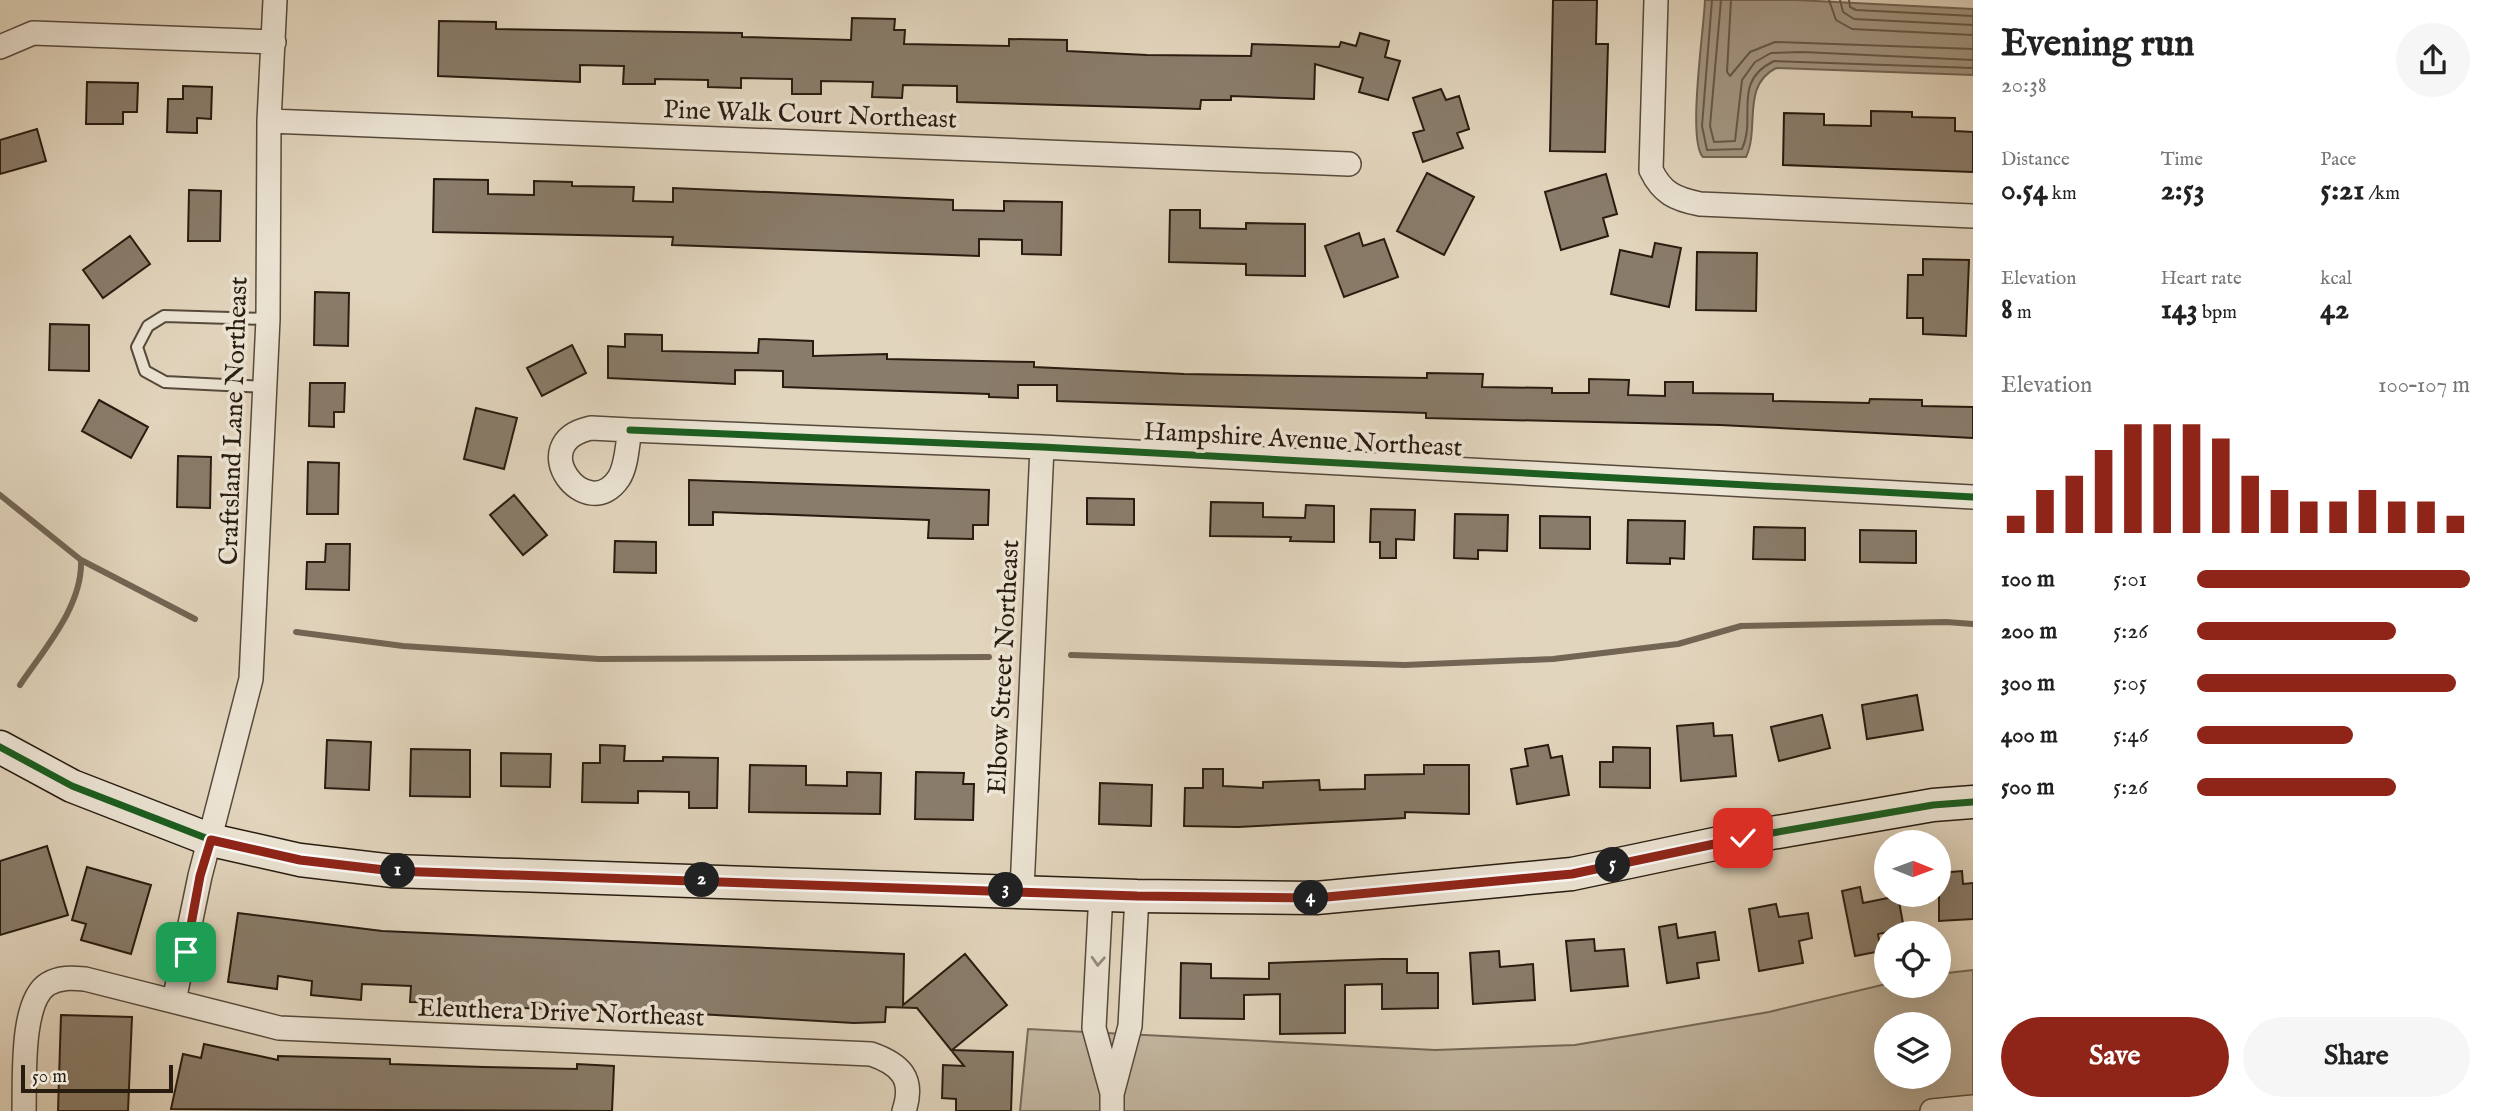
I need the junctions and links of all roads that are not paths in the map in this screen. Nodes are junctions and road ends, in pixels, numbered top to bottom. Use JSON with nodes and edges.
{"nodes":[{"id":1,"x":275,"y":0,"type":"edge"},
{"id":2,"x":1656,"y":0,"type":"edge"},
{"id":3,"x":274,"y":42,"type":"junction"},
{"id":4,"x":0,"y":47,"type":"edge"},
{"id":5,"x":269,"y":121,"type":"junction"},
{"id":6,"x":1349,"y":164,"type":"dead end"},
{"id":7,"x":1973,"y":216,"type":"edge"},
{"id":8,"x":268,"y":319,"type":"junction"},
{"id":9,"x":264,"y":387,"type":"junction"},
{"id":10,"x":630,"y":430,"type":"dead end"},
{"id":11,"x":1042,"y":447,"type":"junction"},
{"id":12,"x":1973,"y":497,"type":"edge"},
{"id":13,"x":0,"y":747,"type":"edge"},
{"id":14,"x":1973,"y":802,"type":"edge"},
{"id":15,"x":211,"y":840,"type":"junction"},
{"id":16,"x":1022,"y":890,"type":"junction"},
{"id":17,"x":1101,"y":892,"type":"junction"},
{"id":18,"x":1137,"y":896,"type":"junction"},
{"id":19,"x":174,"y":1000,"type":"junction"},
{"id":20,"x":1112,"y":1103,"type":"edge"},
{"id":21,"x":1973,"y":1107,"type":"edge"},
{"id":22,"x":24,"y":1111,"type":"edge"},
{"id":23,"x":904,"y":1111,"type":"edge"},
{"id":24,"x":1932,"y":1111,"type":"edge"}],
"edges":[{"from":1,"to":3,"type":"street","name":"Craftsland Lane Northeast"},
{"from":2,"to":7,"type":"street"},
{"from":3,"to":4,"type":"street"},
{"from":3,"to":5,"type":"street","name":"Craftsland Lane Northeast"},
{"from":5,"to":6,"type":"street","name":"Pine Walk Court Northeast"},
{"from":5,"to":8,"type":"street","name":"Craftsland Lane Northeast"},
{"from":8,"to":9,"type":"street","name":"Craftsland Lane Northeast"},
{"from":8,"to":9,"type":"lane"},
{"from":9,"to":15,"type":"street","name":"Craftsland Lane Northeast"},
{"from":10,"to":11,"type":"street","name":"Hampshire Avenue Northeast"},
{"from":11,"to":12,"type":"street","name":"Hampshire Avenue Northeast"},
{"from":11,"to":16,"type":"street","name":"Elbow Street Northeast"},
{"from":13,"to":15,"type":"street"},
{"from":14,"to":18,"type":"street"},
{"from":15,"to":16,"type":"street"},
{"from":15,"to":19,"type":"street"},
{"from":16,"to":17,"type":"street"},
{"from":17,"to":18,"type":"street"},
{"from":17,"to":20,"type":"street","one_way":true},
{"from":18,"to":20,"type":"street"},
{"from":19,"to":22,"type":"street","name":"Eleuthera Drive Northeast"},
{"from":19,"to":23,"type":"street","name":"Eleuthera Drive Northeast"},
{"from":21,"to":24,"type":"street"}]}
